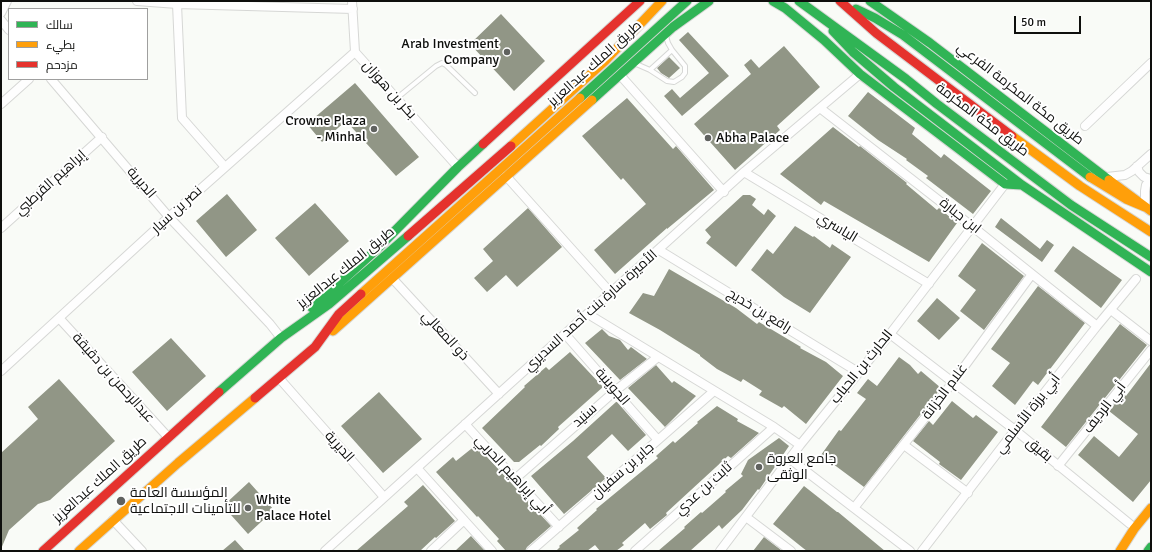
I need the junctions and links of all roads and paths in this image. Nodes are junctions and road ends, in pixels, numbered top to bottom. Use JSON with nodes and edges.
{"nodes":[{"id":1,"x":7,"y":1,"type":"edge"},
{"id":2,"x":137,"y":1,"type":"edge"},
{"id":3,"x":640,"y":1,"type":"edge"},
{"id":4,"x":662,"y":1,"type":"edge"},
{"id":5,"x":687,"y":1,"type":"edge"},
{"id":6,"x":709,"y":1,"type":"edge"},
{"id":7,"x":773,"y":1,"type":"edge"},
{"id":8,"x":799,"y":1,"type":"edge"},
{"id":9,"x":840,"y":1,"type":"edge"},
{"id":10,"x":870,"y":1,"type":"edge"},
{"id":11,"x":177,"y":4,"type":"junction"},
{"id":12,"x":353,"y":5,"type":"edge"},
{"id":13,"x":1,"y":13,"type":"edge"},
{"id":14,"x":815,"y":13,"type":"junction"},
{"id":15,"x":1,"y":20,"type":"edge"},
{"id":16,"x":8,"y":29,"type":"edge"},
{"id":17,"x":666,"y":33,"type":"junction"},
{"id":18,"x":672,"y":50,"type":"junction"},
{"id":19,"x":354,"y":52,"type":"junction"},
{"id":20,"x":633,"y":63,"type":"junction"},
{"id":21,"x":1151,"y":63,"type":"edge"},
{"id":22,"x":650,"y":70,"type":"junction"},
{"id":23,"x":860,"y":74,"type":"junction"},
{"id":24,"x":620,"y":75,"type":"junction"},
{"id":25,"x":29,"y":80,"type":"edge"},
{"id":26,"x":52,"y":80,"type":"edge"},
{"id":27,"x":475,"y":92,"type":"dead end"},
{"id":28,"x":396,"y":98,"type":"junction"},
{"id":29,"x":1,"y":104,"type":"edge"},
{"id":30,"x":820,"y":108,"type":"junction"},
{"id":31,"x":1085,"y":126,"type":"dead end"},
{"id":32,"x":102,"y":138,"type":"junction"},
{"id":33,"x":1151,"y":154,"type":"edge"},
{"id":34,"x":1137,"y":166,"type":"junction"},
{"id":35,"x":225,"y":167,"type":"junction"},
{"id":36,"x":458,"y":167,"type":"junction"},
{"id":37,"x":744,"y":172,"type":"junction"},
{"id":38,"x":506,"y":176,"type":"junction"},
{"id":39,"x":1107,"y":177,"type":"junction"},
{"id":40,"x":1151,"y":179,"type":"edge"},
{"id":41,"x":1005,"y":184,"type":"junction"},
{"id":42,"x":1022,"y":185,"type":"junction"},
{"id":43,"x":724,"y":192,"type":"junction"},
{"id":44,"x":1148,"y":209,"type":"edge"},
{"id":45,"x":169,"y":217,"type":"junction"},
{"id":46,"x":973,"y":227,"type":"junction"},
{"id":47,"x":1,"y":228,"type":"edge"},
{"id":48,"x":1151,"y":232,"type":"edge"},
{"id":49,"x":659,"y":250,"type":"junction"},
{"id":50,"x":1151,"y":257,"type":"edge"},
{"id":51,"x":1151,"y":272,"type":"edge"},
{"id":52,"x":1032,"y":274,"type":"junction"},
{"id":53,"x":392,"y":278,"type":"junction"},
{"id":54,"x":1136,"y":280,"type":"dead end"},
{"id":55,"x":929,"y":284,"type":"junction"},
{"id":56,"x":611,"y":293,"type":"junction"},
{"id":57,"x":1111,"y":310,"type":"junction"},
{"id":58,"x":588,"y":314,"type":"junction"},
{"id":59,"x":60,"y":318,"type":"junction"},
{"id":60,"x":1097,"y":326,"type":"junction"},
{"id":61,"x":294,"y":328,"type":"junction"},
{"id":62,"x":565,"y":334,"type":"junction"},
{"id":63,"x":890,"y":334,"type":"junction"},
{"id":64,"x":281,"y":338,"type":"junction"},
{"id":65,"x":1151,"y":341,"type":"edge"},
{"id":66,"x":315,"y":347,"type":"junction"},
{"id":67,"x":1151,"y":350,"type":"edge"},
{"id":68,"x":658,"y":357,"type":"junction"},
{"id":69,"x":2,"y":369,"type":"edge"},
{"id":70,"x":858,"y":372,"type":"junction"},
{"id":71,"x":279,"y":378,"type":"junction"},
{"id":72,"x":953,"y":382,"type":"junction"},
{"id":73,"x":614,"y":390,"type":"junction"},
{"id":74,"x":714,"y":391,"type":"junction"},
{"id":75,"x":499,"y":394,"type":"junction"},
{"id":76,"x":465,"y":424,"type":"junction"},
{"id":77,"x":774,"y":427,"type":"junction"},
{"id":78,"x":1015,"y":430,"type":"junction"},
{"id":79,"x":168,"y":437,"type":"junction"},
{"id":80,"x":658,"y":440,"type":"junction"},
{"id":81,"x":800,"y":445,"type":"junction"},
{"id":82,"x":904,"y":445,"type":"junction"},
{"id":83,"x":790,"y":459,"type":"junction"},
{"id":84,"x":1058,"y":466,"type":"junction"},
{"id":85,"x":417,"y":468,"type":"junction"},
{"id":86,"x":515,"y":479,"type":"junction"},
{"id":87,"x":968,"y":493,"type":"junction"},
{"id":88,"x":384,"y":497,"type":"junction"},
{"id":89,"x":854,"y":508,"type":"junction"},
{"id":90,"x":1151,"y":508,"type":"edge"},
{"id":91,"x":746,"y":517,"type":"junction"},
{"id":92,"x":114,"y":520,"type":"junction"},
{"id":93,"x":464,"y":520,"type":"junction"},
{"id":94,"x":1151,"y":521,"type":"edge"},
{"id":95,"x":1130,"y":524,"type":"dead end"},
{"id":96,"x":559,"y":527,"type":"junction"},
{"id":97,"x":1123,"y":548,"type":"edge"},
{"id":98,"x":1151,"y":548,"type":"edge"},
{"id":99,"x":43,"y":551,"type":"edge"},
{"id":100,"x":79,"y":551,"type":"edge"},
{"id":101,"x":142,"y":551,"type":"edge"},
{"id":102,"x":325,"y":551,"type":"edge"},
{"id":103,"x":431,"y":551,"type":"edge"},
{"id":104,"x":492,"y":551,"type":"edge"},
{"id":105,"x":531,"y":551,"type":"edge"},
{"id":106,"x":635,"y":551,"type":"edge"},
{"id":107,"x":720,"y":551,"type":"edge"},
{"id":108,"x":791,"y":551,"type":"edge"},
{"id":109,"x":910,"y":551,"type":"edge"},
{"id":110,"x":922,"y":551,"type":"edge"},
{"id":111,"x":1148,"y":551,"type":"edge"}],
"edges":[{"from":1,"to":13,"type":"street"},
{"from":2,"to":11,"type":"street"},
{"from":3,"to":36,"type":"main road"},
{"from":4,"to":61,"type":"main road","name":"طريق الملك عبدالعزيز"},
{"from":5,"to":66,"type":"main road","name":"طريق الملك عبدالعزيز"},
{"from":6,"to":17,"type":"main road"},
{"from":7,"to":23,"type":"main road"},
{"from":8,"to":14,"type":"main road","name":"طريق مكة المكرمة"},
{"from":9,"to":44,"type":"main road"},
{"from":9,"to":48,"type":"main road","name":"طريق مكة المكرمة"},
{"from":10,"to":39,"type":"main road","name":"طريق مكة المكرمة الفرعي"},
{"from":11,"to":12,"type":"street"},
{"from":11,"to":35,"type":"street"},
{"from":12,"to":19,"type":"street","name":"بكر بن هوزان"},
{"from":14,"to":42,"type":"main road"},
{"from":14,"to":50,"type":"main road","name":"طريق مكة المكرمة"},
{"from":15,"to":16,"type":"street"},
{"from":17,"to":18,"type":"lane"},
{"from":17,"to":20,"type":"main road"},
{"from":18,"to":22,"type":"lane"},
{"from":18,"to":22,"type":"lane"},
{"from":19,"to":28,"type":"street","name":"بكر بن هوزان"},
{"from":19,"to":35,"type":"street","name":"نصر بن سيار"},
{"from":20,"to":22,"type":"lane"},
{"from":20,"to":24,"type":"main road"},
{"from":21,"to":31,"type":"street"},
{"from":23,"to":30,"type":"street","name":"الأميرة سارة بنت أحمد السديري"},
{"from":23,"to":41,"type":"main road"},
{"from":24,"to":38,"type":"main road"},
{"from":24,"to":43,"type":"street"},
{"from":25,"to":29,"type":"street"},
{"from":26,"to":32,"type":"street","name":"الديرية"},
{"from":27,"to":28,"type":"lane"},
{"from":28,"to":36,"type":"street","name":"بكر بن هوزان"},
{"from":30,"to":37,"type":"street","name":"الأميرة سارة بنت أحمد السديري"},
{"from":30,"to":46,"type":"street","name":"ابن جبارة"},
{"from":32,"to":45,"type":"street","name":"الديرية"},
{"from":32,"to":47,"type":"street","name":"إبراهيم القرطبي"},
{"from":33,"to":34,"type":"street"},
{"from":34,"to":39,"type":"street"},
{"from":34,"to":40,"type":"street"},
{"from":35,"to":45,"type":"street","name":"نصر بن سيار"},
{"from":36,"to":61,"type":"main road"},
{"from":37,"to":43,"type":"street","name":"الأميرة سارة بنت أحمد السديري"},
{"from":37,"to":55,"type":"street","name":"الياسري"},
{"from":38,"to":53,"type":"main road"},
{"from":38,"to":56,"type":"street"},
{"from":39,"to":44,"type":"main road","name":"طريق مكة المكرمة الفرعي"},
{"from":40,"to":44,"type":"street"},
{"from":41,"to":42,"type":"main road"},
{"from":41,"to":46,"type":"street","name":"الحارث بن الحباب"},
{"from":42,"to":51,"type":"main road"},
{"from":43,"to":49,"type":"street","name":"الأميرة سارة بنت أحمد السديري"},
{"from":45,"to":59,"type":"street","name":"نصر بن سيار"},
{"from":45,"to":64,"type":"street","name":"الديرية"},
{"from":46,"to":52,"type":"street","name":"ابن جبارة"},
{"from":46,"to":55,"type":"street","name":"الحارث بن الحباب"},
{"from":49,"to":56,"type":"street","name":"الأميرة سارة بنت أحمد السديري"},
{"from":49,"to":70,"type":"street","name":"رافع بن خديج"},
{"from":52,"to":60,"type":"street","name":"ابن جبارة"},
{"from":52,"to":72,"type":"street","name":"غلام الخزانة"},
{"from":53,"to":66,"type":"main road"},
{"from":53,"to":75,"type":"street","name":"ذو المعالي"},
{"from":54,"to":57,"type":"street","name":"أبي برزة الأسلمي"},
{"from":55,"to":63,"type":"street","name":"الحارث بن الحباب"},
{"from":56,"to":58,"type":"street","name":"الأميرة سارة بنت أحمد السديري"},
{"from":57,"to":60,"type":"street","name":"أبي برزة الأسلمي"},
{"from":57,"to":65,"type":"street"},
{"from":58,"to":62,"type":"street","name":"الأميرة سارة بنت أحمد السديري"},
{"from":58,"to":68,"type":"street"},
{"from":59,"to":69,"type":"street","name":"نصر بن سيار"},
{"from":59,"to":79,"type":"street","name":"عبدالرحمن بن دقيقة"},
{"from":60,"to":78,"type":"street","name":"أبي برزة الأسلمي"},
{"from":61,"to":64,"type":"main road","name":"طريق الملك عبدالعزيز"},
{"from":62,"to":73,"type":"street","name":"الجوينبة"},
{"from":62,"to":75,"type":"street","name":"الأميرة سارة بنت أحمد السديري"},
{"from":63,"to":70,"type":"street","name":"الحارث بن الحباب"},
{"from":63,"to":72,"type":"street","name":"بقيق"},
{"from":64,"to":79,"type":"main road","name":"طريق الملك عبدالعزيز"},
{"from":66,"to":71,"type":"main road","name":"طريق الملك عبدالعزيز"},
{"from":67,"to":84,"type":"street","name":"أبي الرديف"},
{"from":68,"to":73,"type":"street","name":"سنيد"},
{"from":68,"to":74,"type":"street"},
{"from":70,"to":81,"type":"street","name":"الحارث بن الحباب"},
{"from":71,"to":88,"type":"street","name":"الديرية"},
{"from":71,"to":92,"type":"main road","name":"طريق الملك عبدالعزيز"},
{"from":72,"to":78,"type":"street","name":"بقيق"},
{"from":72,"to":82,"type":"street","name":"غلام الخزانة"},
{"from":73,"to":80,"type":"street","name":"الجوينبة"},
{"from":73,"to":86,"type":"street","name":"سنيد"},
{"from":74,"to":77,"type":"street"},
{"from":74,"to":80,"type":"street","name":"جابر بن سفيان"},
{"from":75,"to":76,"type":"street","name":"الأميرة سارة بنت أحمد السديري"},
{"from":76,"to":85,"type":"street","name":"الأميرة سارة بنت أحمد السديري"},
{"from":76,"to":86,"type":"street","name":"أبي إبراهيم الحربي"},
{"from":77,"to":81,"type":"street"},
{"from":77,"to":106,"type":"street","name":"ثابت بن عدي"},
{"from":78,"to":84,"type":"street","name":"بقيق"},
{"from":78,"to":87,"type":"street","name":"أبي برزة الأسلمي"},
{"from":79,"to":99,"type":"main road","name":"طريق الملك عبدالعزيز"},
{"from":80,"to":96,"type":"street","name":"جابر بن سفيان"},
{"from":81,"to":83,"type":"street","name":"الحارث بن الحباب"},
{"from":82,"to":87,"type":"street"},
{"from":82,"to":89,"type":"street","name":"غلام الخزانة"},
{"from":83,"to":89,"type":"street"},
{"from":83,"to":91,"type":"street","name":"الحارث بن الحباب"},
{"from":84,"to":95,"type":"street","name":"بقيق"},
{"from":85,"to":88,"type":"street","name":"الأميرة سارة بنت أحمد السديري"},
{"from":85,"to":93,"type":"street"},
{"from":86,"to":96,"type":"street","name":"أبي إبراهيم الحربي"},
{"from":87,"to":110,"type":"street","name":"أبي برزة الأسلمي"},
{"from":88,"to":102,"type":"street","name":"الأميرة سارة بنت أحمد السديري"},
{"from":89,"to":109,"type":"street"},
{"from":90,"to":97,"type":"main road"},
{"from":91,"to":107,"type":"street","name":"الحارث بن الحباب"},
{"from":91,"to":108,"type":"street"},
{"from":92,"to":100,"type":"main road","name":"طريق الملك عبدالعزيز"},
{"from":92,"to":101,"type":"street"},
{"from":93,"to":103,"type":"street"},
{"from":93,"to":104,"type":"street"},
{"from":94,"to":97,"type":"main road"},
{"from":96,"to":105,"type":"street","name":"جابر بن سفيان"},
{"from":98,"to":111,"type":"main road"}]}
